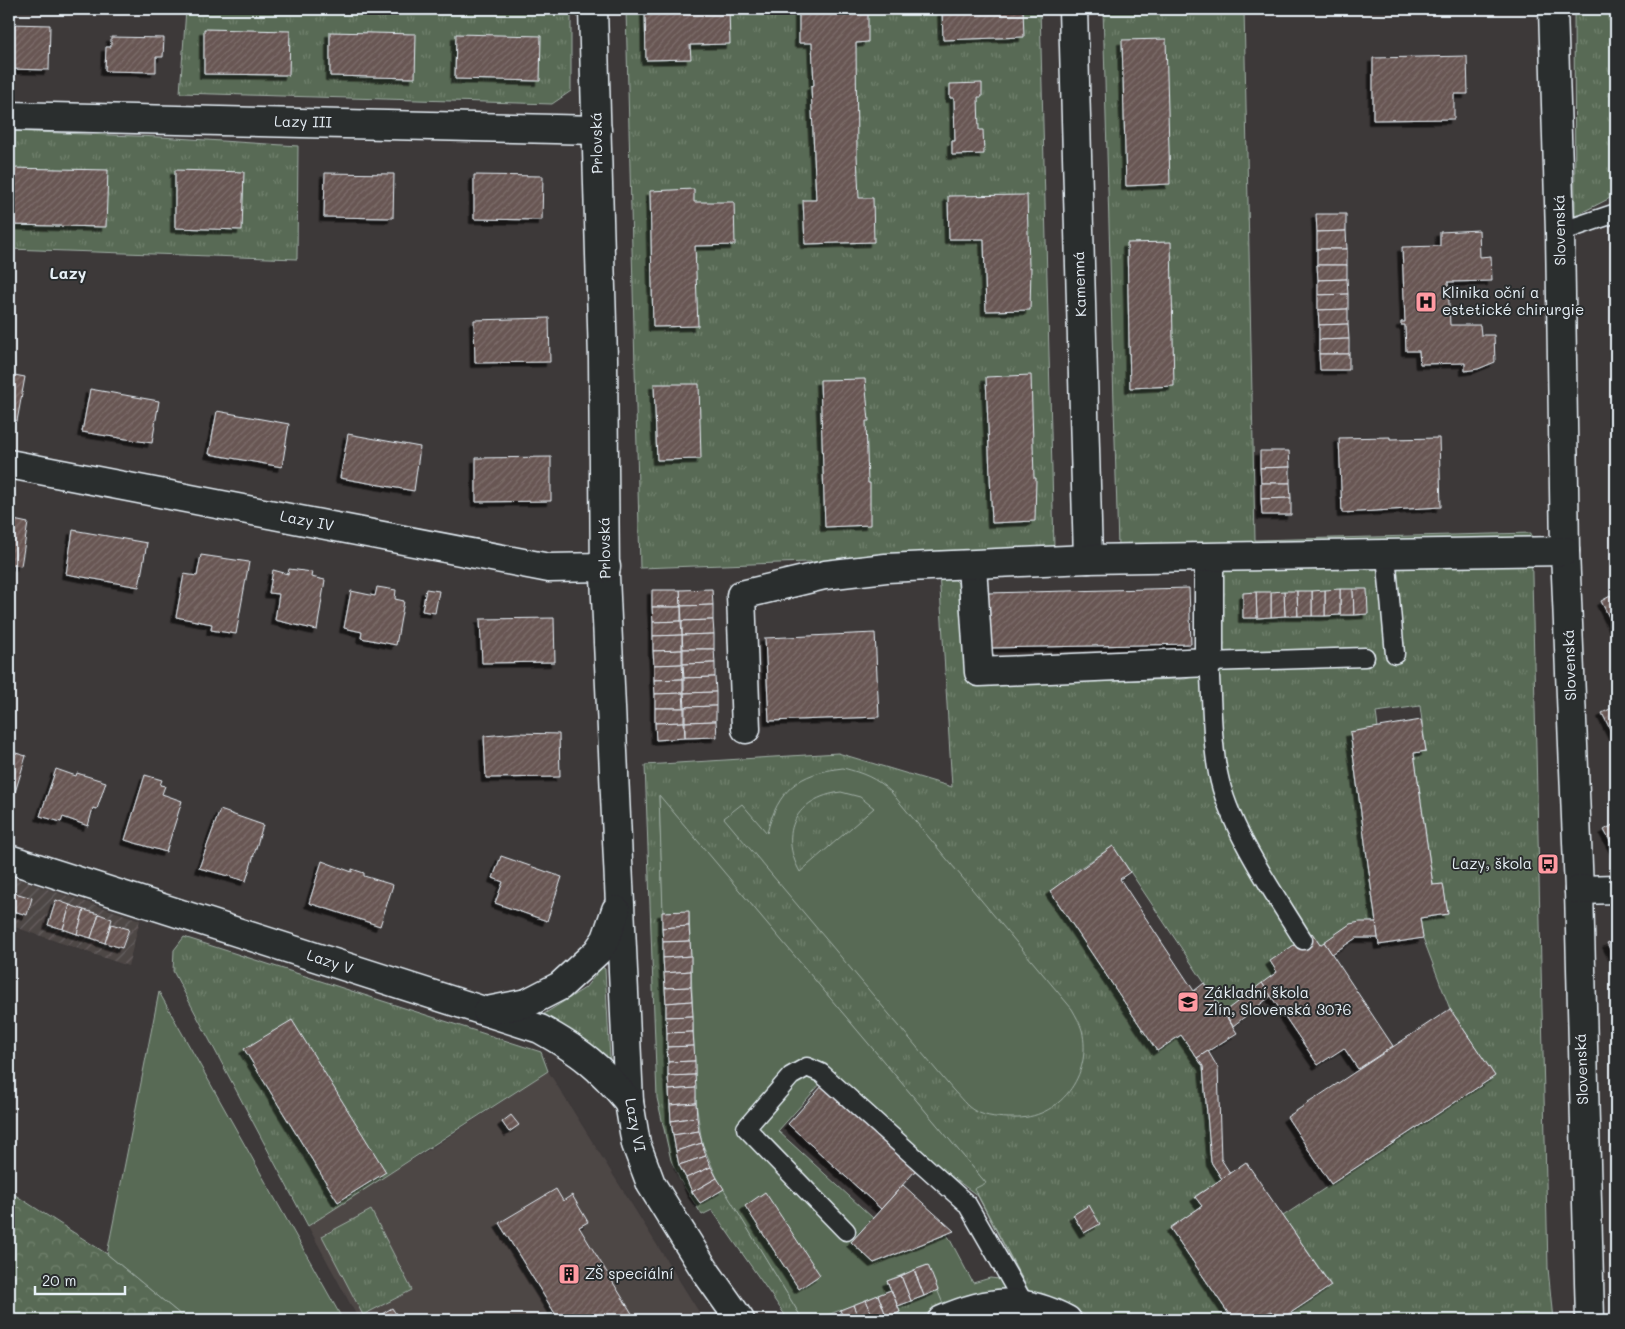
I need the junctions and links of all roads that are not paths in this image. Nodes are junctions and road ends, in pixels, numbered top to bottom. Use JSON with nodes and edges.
{"nodes":[{"id":1,"x":594,"y":9,"type":"edge"},
{"id":2,"x":1073,"y":9,"type":"edge"},
{"id":3,"x":1552,"y":9,"type":"edge"},
{"id":4,"x":9,"y":116,"type":"edge"},
{"id":5,"x":597,"y":130,"type":"junction"},
{"id":6,"x":1616,"y":213,"type":"edge"},
{"id":7,"x":1560,"y":232,"type":"junction"},
{"id":8,"x":9,"y":464,"type":"edge"},
{"id":9,"x":1565,"y":551,"type":"junction"},
{"id":10,"x":1386,"y":555,"type":"junction"},
{"id":11,"x":1209,"y":558,"type":"junction"},
{"id":12,"x":1088,"y":559,"type":"junction"},
{"id":13,"x":972,"y":566,"type":"junction"},
{"id":14,"x":606,"y":567,"type":"junction"},
{"id":15,"x":1395,"y":654,"type":"dead end"},
{"id":16,"x":1365,"y":658,"type":"dead end"},
{"id":17,"x":1209,"y":662,"type":"junction"},
{"id":18,"x":746,"y":729,"type":"dead end"},
{"id":19,"x":9,"y":858,"type":"edge"},
{"id":20,"x":1616,"y":889,"type":"edge"},
{"id":21,"x":1578,"y":890,"type":"junction"},
{"id":22,"x":620,"y":902,"type":"junction"},
{"id":23,"x":1303,"y":940,"type":"dead end"},
{"id":24,"x":486,"y":1011,"type":"junction"},
{"id":25,"x":629,"y":1102,"type":"junction"},
{"id":26,"x":846,"y":1231,"type":"dead end"},
{"id":27,"x":1025,"y":1305,"type":"junction"},
{"id":28,"x":740,"y":1320,"type":"edge"},
{"id":29,"x":942,"y":1320,"type":"edge"},
{"id":30,"x":1067,"y":1320,"type":"edge"},
{"id":31,"x":1590,"y":1320,"type":"edge"}],
"edges":[{"from":1,"to":5,"type":"street","name":"Prlovská"},
{"from":2,"to":12,"type":"street","name":"Kamenná"},
{"from":3,"to":7,"type":"street","name":"Slovenská"},
{"from":4,"to":5,"type":"street","name":"Lazy III"},
{"from":5,"to":14,"type":"street","name":"Prlovská"},
{"from":6,"to":7,"type":"lane"},
{"from":7,"to":9,"type":"street","name":"Slovenská"},
{"from":8,"to":14,"type":"street","name":"Lazy IV"},
{"from":9,"to":10,"type":"street"},
{"from":9,"to":21,"type":"street","name":"Slovenská"},
{"from":10,"to":11,"type":"street"},
{"from":10,"to":15,"type":"lane"},
{"from":11,"to":12,"type":"street"},
{"from":11,"to":17,"type":"street"},
{"from":12,"to":13,"type":"street"},
{"from":13,"to":17,"type":"street"},
{"from":13,"to":18,"type":"street"},
{"from":14,"to":22,"type":"street","name":"Prlovská"},
{"from":16,"to":17,"type":"lane"},
{"from":17,"to":23,"type":"lane"},
{"from":19,"to":24,"type":"street","name":"Lazy V"},
{"from":20,"to":21,"type":"street"},
{"from":21,"to":31,"type":"street","name":"Slovenská"},
{"from":22,"to":24,"type":"street","name":"Prlovská"},
{"from":22,"to":25,"type":"street","name":"Lazy VI"},
{"from":24,"to":25,"type":"street","name":"Lazy V"},
{"from":25,"to":28,"type":"street","name":"Lazy VI"},
{"from":26,"to":27,"type":"lane"},
{"from":27,"to":29,"type":"street"},
{"from":27,"to":30,"type":"street"}]}
